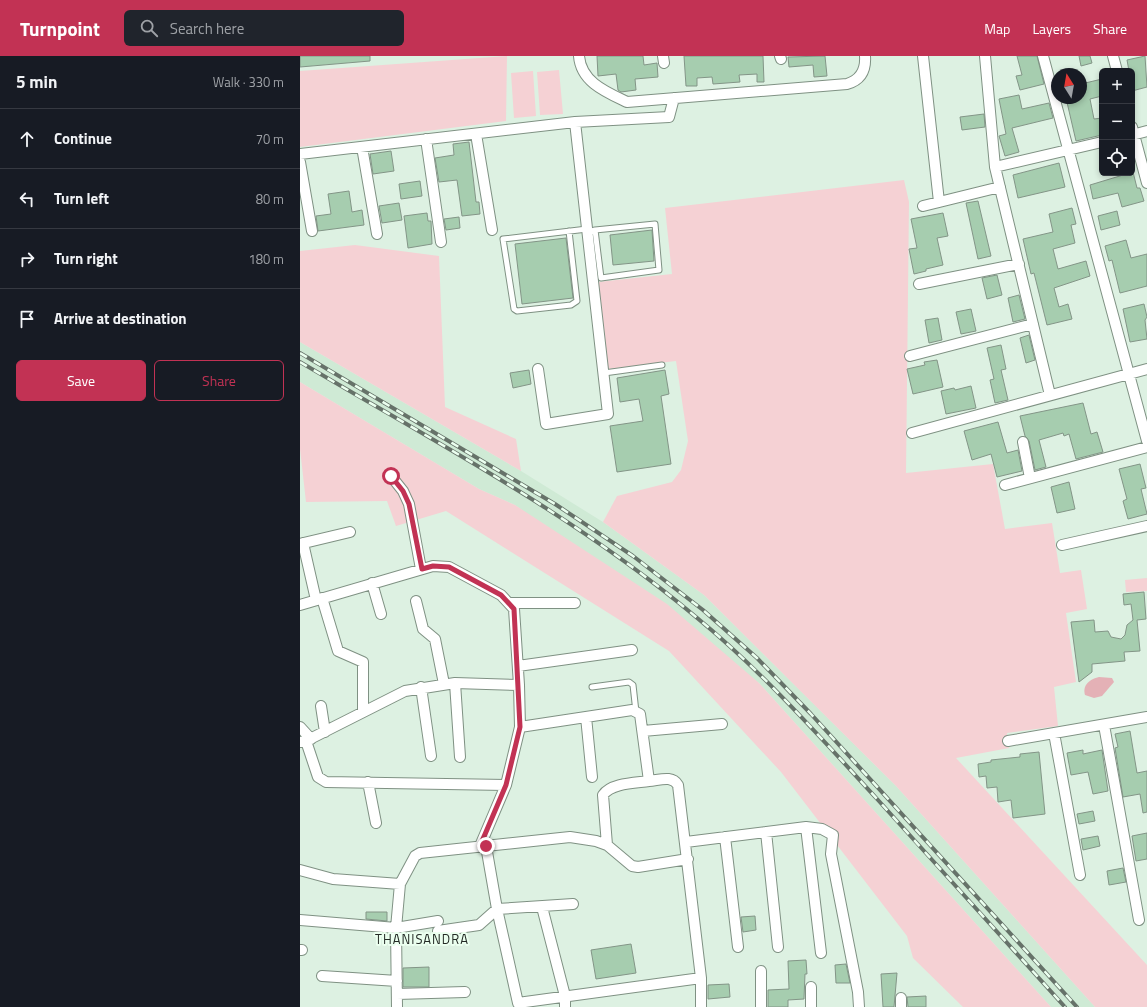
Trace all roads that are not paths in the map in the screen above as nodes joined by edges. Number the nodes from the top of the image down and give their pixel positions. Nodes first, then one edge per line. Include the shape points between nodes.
1 (579, 56) edge
2 (865, 56) edge
3 (922, 56) edge
4 (985, 56) edge
5 (1043, 56) edge
6 (1113, 56) edge
7 (1116, 68) edge
8 (674, 98) junction
9 (575, 122) junction
10 (1147, 131) edge
11 (1135, 132) edge
12 (476, 134) junction
13 (426, 139) junction
14 (1135, 139) edge
15 (1099, 143) edge
16 (362, 146) junction
17 (1068, 150) junction
18 (300, 154) edge
19 (300, 162) edge
20 (995, 167) junction
21 (1147, 183) edge
22 (1000, 188) junction
23 (939, 202) junction
24 (923, 206) dead end
25 (492, 230) dead end
26 (590, 230) junction
27 (312, 231) dead end
28 (568, 231) junction
29 (377, 234) dead end
30 (441, 242) dead end
31 (1019, 264) junction
32 (919, 284) dead end
33 (1033, 324) junction
34 (910, 356) dead end
35 (662, 365) dead end
36 (538, 369) dead end
37 (1147, 369) edge
38 (604, 373) junction
39 (1128, 374) junction
40 (1050, 395) junction
41 (912, 433) dead end
42 (1147, 441) edge
43 (1023, 442) dead end
44 (1147, 447) edge
45 (391, 476) dead end
46 (1030, 478) junction
47 (1005, 485) dead end
48 (1147, 526) edge
49 (350, 532) dead end
50 (302, 543) edge
51 (1062, 545) dead end
52 (422, 569) junction
53 (372, 584) junction
54 (319, 599) junction
55 (416, 601) dead end
56 (510, 603) junction
57 (575, 603) dead end
58 (300, 605) edge
59 (381, 614) dead end
60 (632, 650) dead end
61 (518, 666) junction
62 (449, 684) junction
63 (519, 685) junction
64 (421, 687) junction
65 (592, 687) dead end
66 (321, 706) dead end
67 (363, 712) junction
68 (636, 712) junction
69 (586, 717) junction
70 (1147, 717) edge
71 (722, 724) dead end
72 (1104, 724) junction
73 (300, 727) edge
74 (520, 727) junction
75 (325, 732) junction
76 (643, 732) junction
77 (1054, 733) junction
78 (305, 741) edge
79 (1008, 741) dead end
80 (431, 756) dead end
81 (460, 757) dead end
82 (592, 777) dead end
83 (649, 781) junction
84 (368, 782) junction
85 (506, 785) junction
86 (376, 823) dead end
87 (806, 827) junction
88 (766, 832) junction
89 (725, 837) junction
90 (686, 842) junction
91 (483, 846) junction
92 (607, 846) junction
93 (688, 859) junction
94 (300, 870) edge
95 (1080, 875) dead end
96 (400, 884) junction
97 (573, 904) dead end
98 (542, 907) junction
99 (497, 909) junction
100 (300, 920) edge
101 (1139, 920) dead end
102 (396, 928) junction
103 (738, 947) dead end
104 (778, 947) dead end
105 (821, 953) dead end
106 (761, 971) dead end
107 (322, 976) dead end
108 (701, 978) junction
109 (397, 981) junction
110 (811, 987) dead end
111 (464, 992) dead end
112 (397, 994) junction
113 (565, 996) junction
114 (518, 1005) edge
115 (397, 1007) edge
116 (565, 1007) edge
117 (701, 1007) edge
118 (761, 1007) edge
119 (811, 1007) edge
120 (859, 1007) edge

1 - 8 street via 582,69 596,87 627,102
2 - 8 street via 866,65 863,73 847,84
3 - 23 street
4 - 20 street
5 - 17 street
6 - 7 street
8 - 9 street via 669,117
9 - 12 street
9 - 26 street
10 - 11 street
12 - 13 street
12 - 25 street
13 - 16 street
13 - 30 street
14 - 21 street
15 - 17 street
16 - 18 street
16 - 29 street
17 - 20 street
17 - 39 street
19 - 27 street
20 - 22 street
22 - 23 street
22 - 31 street
23 - 24 street
26 - 26 lane via 655,224 659,270 601,278
26 - 28 lane
26 - 38 street
28 - 28 lane via 503,240 514,309 517,311 571,305 577,300
31 - 32 street
31 - 33 street
33 - 34 street
33 - 40 street
35 - 38 lane
36 - 38 street via 547,425 608,414
37 - 39 street
39 - 40 street
39 - 42 street
40 - 41 street
43 - 46 street
44 - 46 street
45 - 52 street via 409,504
46 - 47 street
48 - 51 street
49 - 50 street
50 - 54 street
52 - 53 street
52 - 56 street via 433,566 449,567 501,595
53 - 54 street
53 - 59 street
54 - 58 street
54 - 67 street via 338,651 363,662
55 - 62 street via 423,629 436,638
56 - 57 street
56 - 61 street via 514,609
60 - 61 street
61 - 63 street
62 - 63 street
62 - 64 street
62 - 81 street
63 - 74 street
64 - 67 street via 405,691
64 - 80 street
65 - 68 lane via 629,682 633,685
66 - 75 street
67 - 75 street
68 - 69 street via 632,710
68 - 76 street via 640,714
69 - 74 street
69 - 82 street
70 - 72 street
71 - 76 street
72 - 77 street
72 - 101 street
73 - 78 street
74 - 85 street
75 - 78 street
76 - 83 street
77 - 79 street
77 - 95 street
78 - 84 street via 321,780
83 - 90 street via 675,780 678,785
83 - 92 street via 606,790 603,795
84 - 85 street
84 - 86 street
85 - 91 street
87 - 88 street
87 - 105 street
87 - 120 street via 822,829 833,836 831,854
88 - 89 street
88 - 104 street
89 - 90 street
89 - 103 street
90 - 93 street
91 - 92 street via 570,837
91 - 96 street via 420,853 415,856
91 - 99 street
92 - 93 street via 632,866 638,867
93 - 108 street
94 - 96 street via 333,878
96 - 102 street
97 - 98 street
98 - 99 street
98 - 113 street
99 - 102 street via 479,925
99 - 114 street
100 - 102 street
102 - 109 street
106 - 118 street
107 - 109 street
108 - 113 street
108 - 117 street
109 - 112 street
110 - 119 street
111 - 112 street
112 - 115 street
113 - 114 street
113 - 116 street

